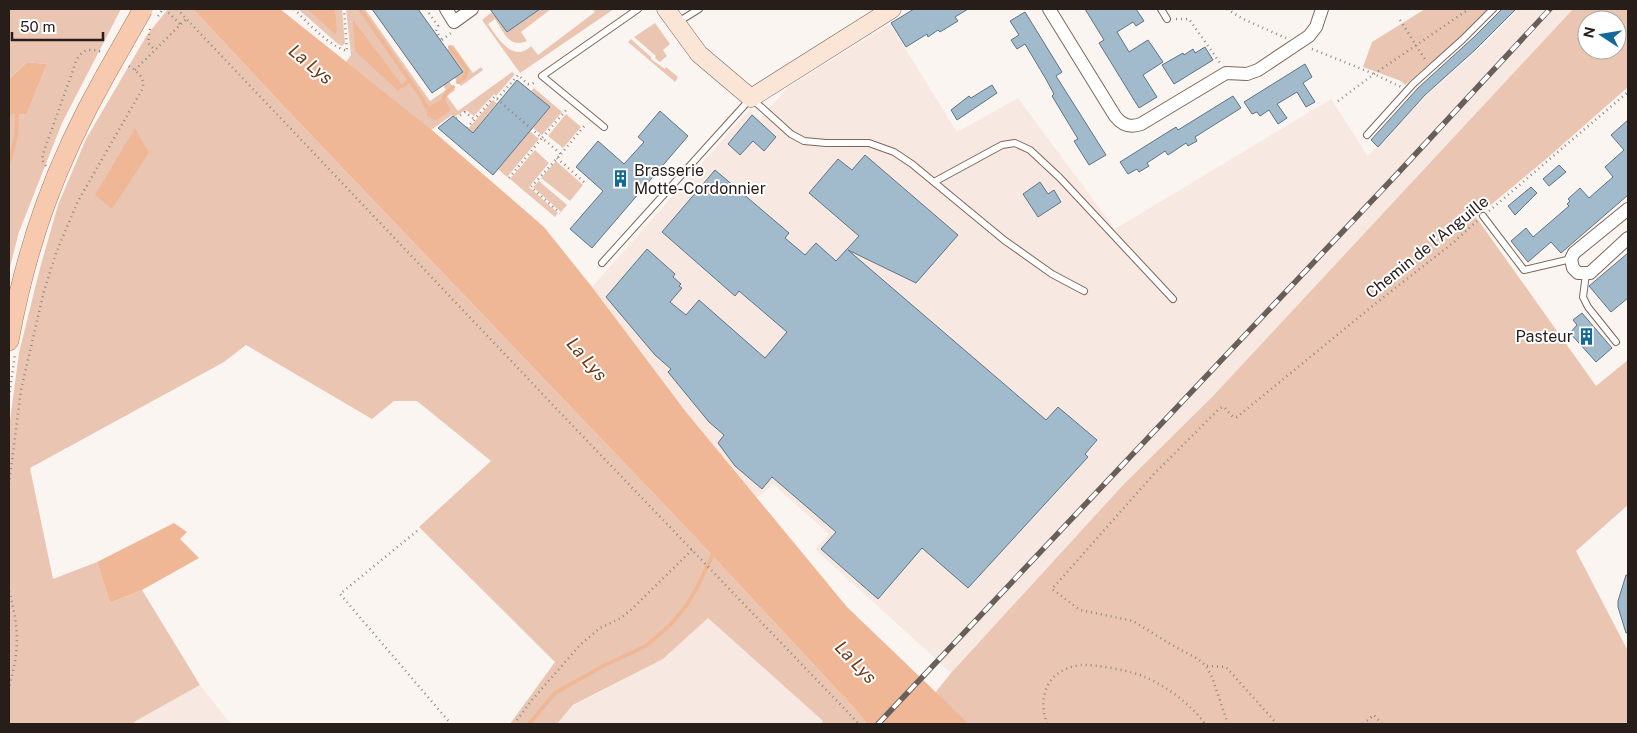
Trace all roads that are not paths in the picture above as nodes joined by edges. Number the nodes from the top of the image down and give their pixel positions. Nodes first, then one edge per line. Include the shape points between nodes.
1 (446, 9) edge
2 (472, 9) edge
3 (638, 9) edge
4 (699, 9) edge
5 (892, 9) edge
6 (1049, 9) edge
7 (1161, 9) edge
8 (1322, 9) edge
9 (1493, 9) edge
10 (671, 16) edge
11 (150, 18) edge
12 (1167, 19) road end
13 (750, 98) junction
14 (604, 127) dead end
15 (1367, 135) dead end
16 (934, 182) junction
17 (1628, 209) edge
18 (1483, 216) road end
19 (1628, 238) edge
20 (1571, 259) junction
21 (602, 263) dead end
22 (1586, 274) junction
23 (1084, 291) dead end
24 (1173, 299) dead end
25 (9, 341) edge
26 (1616, 342) dead end

1 - 2 street via 454,22
3 - 14 lane via 542,76
4 - 10 lane
5 - 13 street
6 - 8 street via 1118,120 1136,126 1223,74 1253,73 1313,32
7 - 12 lane
9 - 15 lane via 1407,90
10 - 13 street via 704,59
11 - 25 main road, bridge via 105,76 70,142 41,214 22,278
13 - 16 lane via 791,134 804,141 869,143 894,152
13 - 21 lane
16 - 23 lane via 1004,240 1052,274
16 - 24 lane via 1002,146 1015,144 1030,150
17 - 20 street
18 - 20 lane via 1524,270
19 - 22 street
20 - 22 street via 1574,270
22 - 26 lane via 1583,297

